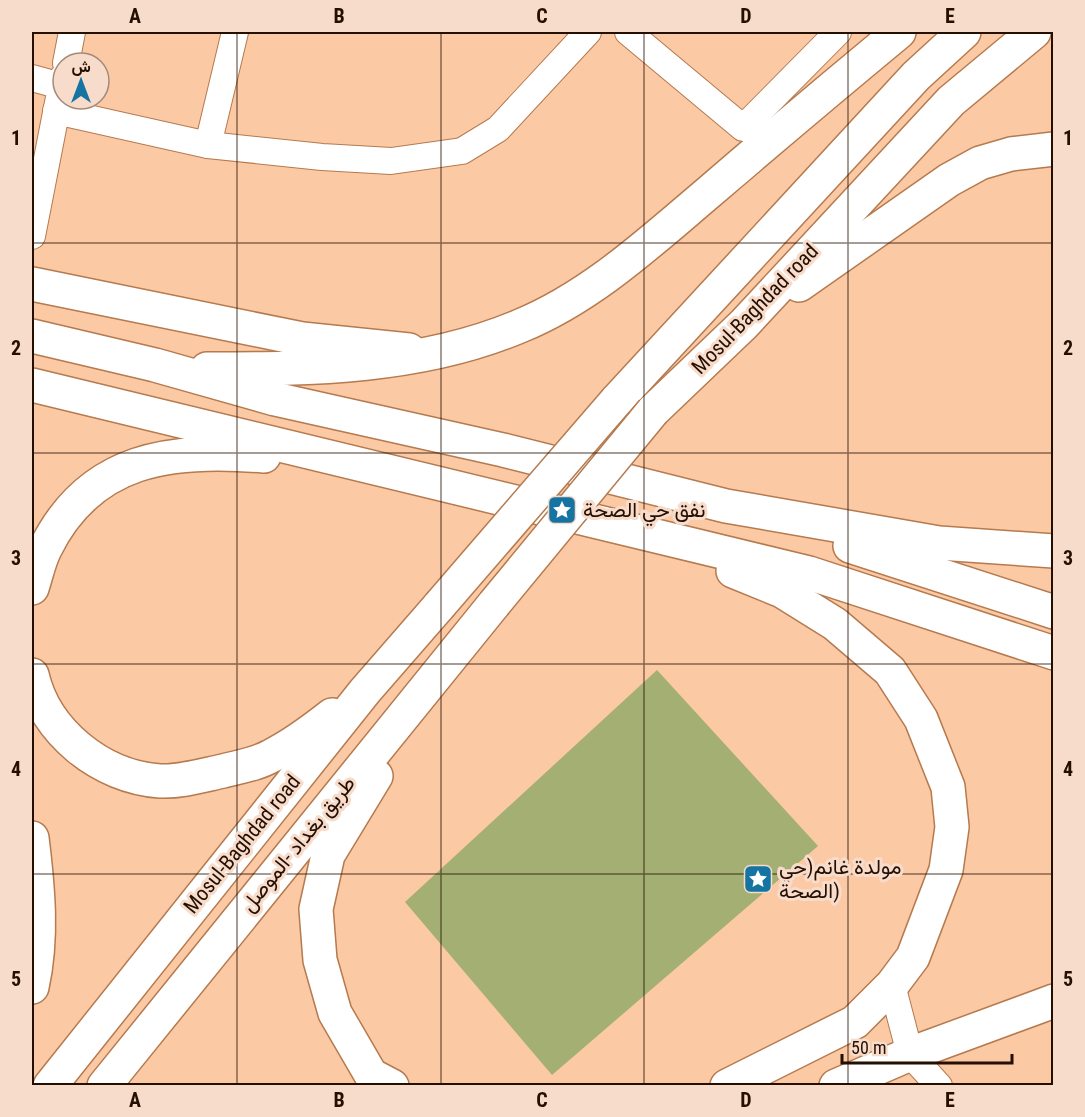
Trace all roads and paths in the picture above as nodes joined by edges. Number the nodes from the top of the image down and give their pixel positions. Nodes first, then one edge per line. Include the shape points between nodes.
1 (72, 32) edge
2 (235, 32) edge
3 (588, 32) edge
4 (628, 32) edge
5 (838, 32) edge
6 (899, 32) edge
7 (964, 32) edge
8 (1034, 32) edge
9 (68, 51) edge
10 (51, 76) edge
11 (32, 78) edge
12 (56, 111) joint
13 (208, 145) junction
14 (1053, 149) edge
15 (32, 236) edge
16 (32, 284) edge
17 (744, 324) junction
18 (32, 336) edge
19 (437, 352) junction
20 (155, 365) junction
21 (32, 385) edge
22 (379, 469) junction
23 (726, 506) junction
24 (626, 528) junction
25 (1053, 551) edge
26 (32, 588) edge
27 (494, 604) joint
28 (1053, 612) edge
29 (1053, 653) edge
30 (32, 675) edge
31 (435, 677) junction
32 (365, 691) junction
33 (32, 838) edge
34 (33, 936) edge
35 (892, 985) junction
36 (32, 987) edge
37 (1053, 1001) edge
38 (910, 1054) junction
39 (50, 1086) edge
40 (104, 1086) edge
41 (392, 1086) edge
42 (726, 1086) edge
43 (836, 1086) edge
44 (939, 1086) edge

1 - 9 street
2 - 13 street
3 - 13 street via 498,129 462,151 391,161
4 - 5 street via 743,128
6 - 19 main road via 607,275 521,326
7 - 32 main road, Mosul-Baghdad road, bridge via 916,76 616,401
8 - 17 main road, Mosul-Baghdad road via 951,101
10 - 11 street
12 - 13 street
12 - 15 street
14 - 17 main road via 1011,154 980,163 949,180
16 - 19 main road via 302,339
17 - 27 main road, Mosul-Baghdad road, bridge via 653,411
18 - 20 main road
19 - 20 main road via 329,368 206,369
20 - 23 main road via 275,399 503,450
21 - 22 main road
22 - 24 main road
22 - 26 main road via 209,454 159,458 118,471 88,491 65,518 45,549
23 - 25 main road via 939,543
23 - 28 main road
24 - 29 main road via 810,573
24 - 35 main road via 782,591 835,624 890,671 921,719 948,787 952,827 946,870 913,957
27 - 31 main road, طريق بغداد -الموصل
30 - 32 main road via 36,694 55,724 76,746 99,762 131,776 161,781 208,774 270,757
31 - 40 main road, طريق بغداد -الموصل
31 - 41 main road via 328,855 316,909 320,960 335,1012 371,1075
32 - 39 main road, Mosul-Baghdad road
33 - 34 main road via 38,903
34 - 36 main road
35 - 38 street
35 - 42 main road via 855,1022
37 - 38 main road
38 - 43 main road
38 - 44 street

